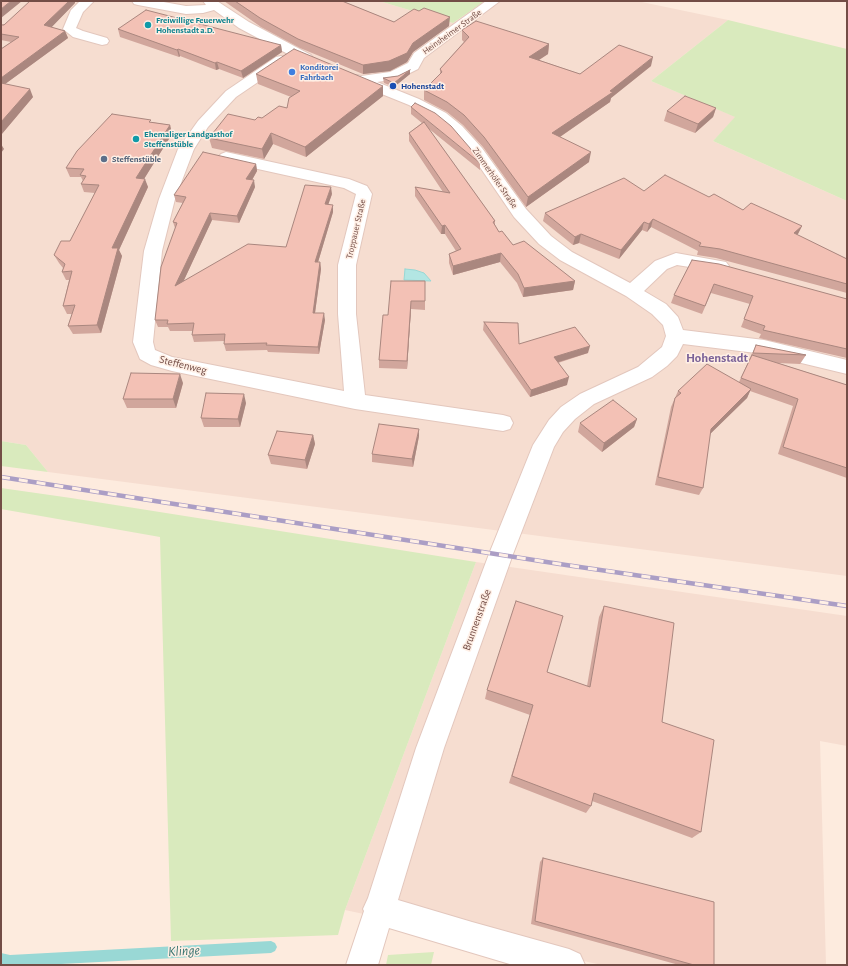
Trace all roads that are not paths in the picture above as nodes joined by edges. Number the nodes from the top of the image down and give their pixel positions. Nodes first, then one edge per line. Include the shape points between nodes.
1 (88, 1) edge
2 (138, 1) edge
3 (494, 1) edge
4 (212, 4) edge
5 (102, 41) dead end
6 (294, 52) junction
7 (317, 62) edge
8 (413, 66) junction
9 (346, 74) edge
10 (361, 80) junction
11 (414, 90) junction
12 (199, 152) junction
13 (739, 271) edge
14 (632, 292) junction
15 (676, 336) junction
16 (847, 367) edge
17 (355, 401) junction
18 (503, 423) dead end
19 (378, 909) junction
20 (362, 965) edge
21 (569, 965) edge

1 - 5 street via 76,10 69,29
2 - 4 street via 186,10 203,9
3 - 8 street, Heinsheimer Straße via 419,56
4 - 6 street
6 - 7 street
6 - 12 street, Steffenweg via 232,94 203,124
8 - 10 street, Heinsheimer Straße via 393,76
8 - 11 street
9 - 10 street, Zimmerhöfer Straße
10 - 11 street, Zimmerhöfer Straße
11 - 14 street, Zimmerhöfer Straße via 477,151 520,213 545,240 566,256
12 - 17 street, Troppauer Straße via 349,184 361,189 364,194 347,265 347,314
12 - 17 street, Steffenweg via 167,199 153,252 143,342 147,354 172,364
13 - 14 street via 676,259 661,265
14 - 15 street, Zimmerhöfer Straße via 659,309 671,322
15 - 16 street via 764,347
15 - 19 street, Brunnenstraße via 670,351 660,361 645,372 587,399 568,413 544,444 430,748
17 - 18 street, Steffenweg
19 - 20 street, Brunnenstraße
19 - 21 street

